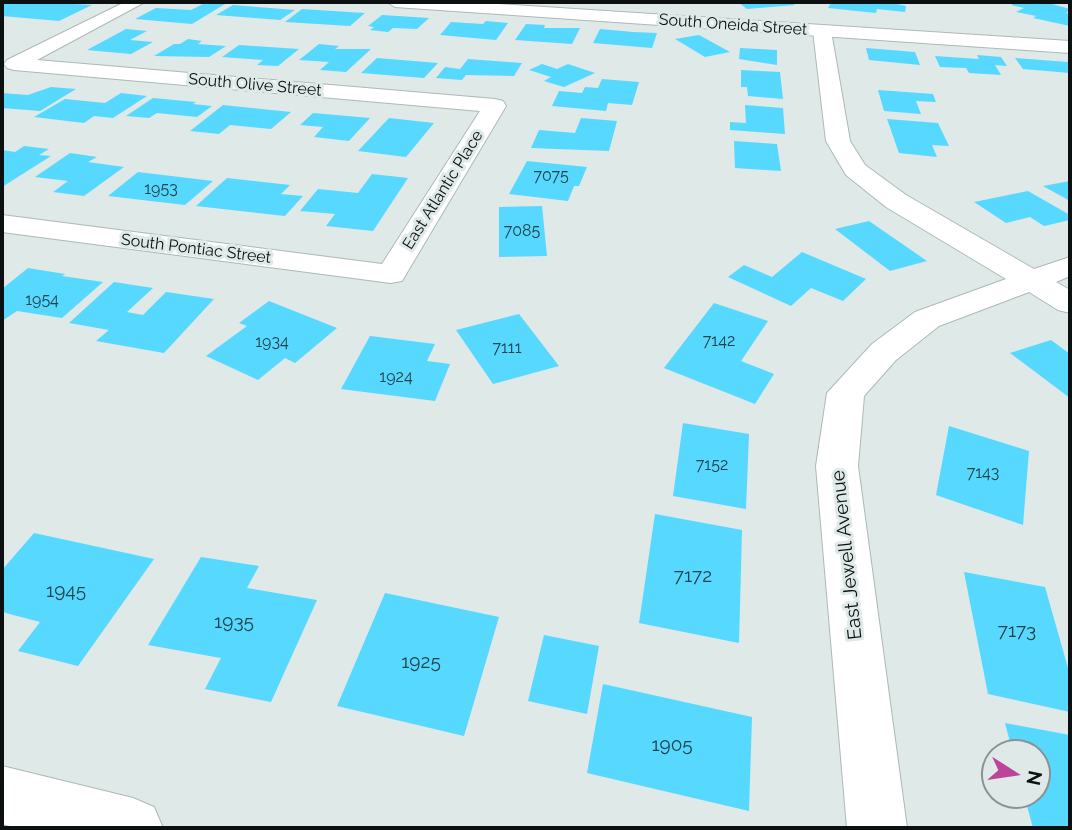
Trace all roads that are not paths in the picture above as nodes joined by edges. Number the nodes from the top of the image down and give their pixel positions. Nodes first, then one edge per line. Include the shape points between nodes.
1 (137, 2) edge
2 (395, 2) edge
3 (678, 2) edge
4 (673, 20) junction
5 (822, 31) junction
6 (1070, 47) edge
7 (9, 67) edge
8 (495, 106) joint
9 (2, 224) edge
10 (1050, 273) edge
11 (391, 274) joint
12 (1070, 303) edge
13 (2, 795) edge
14 (133, 828) edge
15 (877, 828) edge

1 - 7 street
2 - 4 street, South Oneida Street
3 - 4 street
4 - 5 street, South Oneida Street
5 - 6 street, South Oneida Street
5 - 10 street via 838,141 855,170 896,201
7 - 8 street, South Olive Street
8 - 11 street, East Atlantic Place
9 - 11 street, South Pontiac Street
10 - 12 street
10 - 15 street, East Jewell Avenue via 927,319 884,352 846,393 837,466
13 - 14 street

